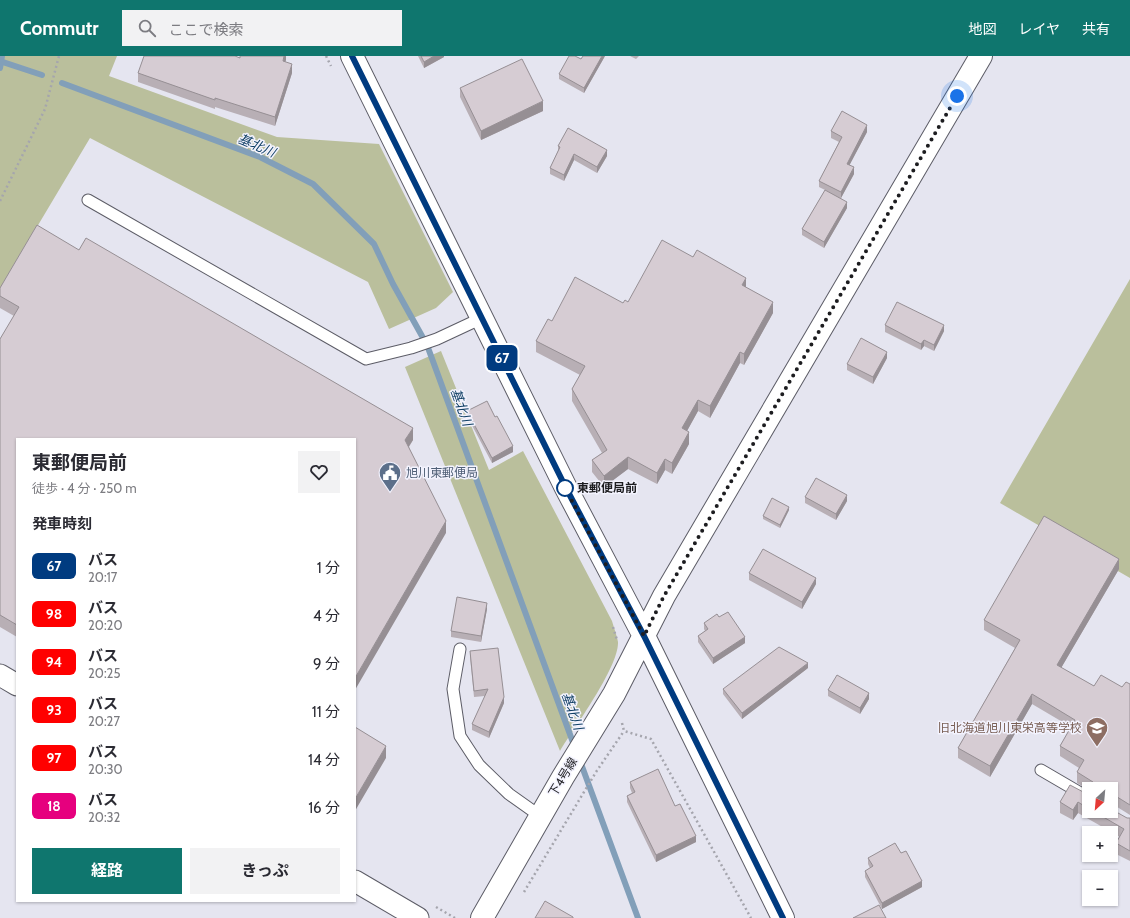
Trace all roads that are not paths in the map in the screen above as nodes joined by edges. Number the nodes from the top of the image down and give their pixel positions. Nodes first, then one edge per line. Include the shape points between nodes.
1 (352, 56) edge
2 (981, 56) edge
3 (88, 200) dead end
4 (482, 318) junction
5 (644, 636) junction
6 (460, 649) dead end
7 (0, 675) edge
8 (16, 684) edge
9 (1040, 770) dead end
10 (1082, 794) edge
11 (540, 816) junction
12 (356, 882) edge
13 (418, 918) edge
14 (482, 918) edge
15 (783, 918) edge

1 - 4 street
2 - 5 street, 下4号線 via 664,596
3 - 4 lane via 366,360 437,339
4 - 5 street via 566,488
5 - 11 street, 下4号線 via 614,694
5 - 15 street
6 - 11 lane via 453,689 460,736 479,765 509,794
7 - 8 street
9 - 10 lane
11 - 14 street, 下4号線
12 - 13 street

